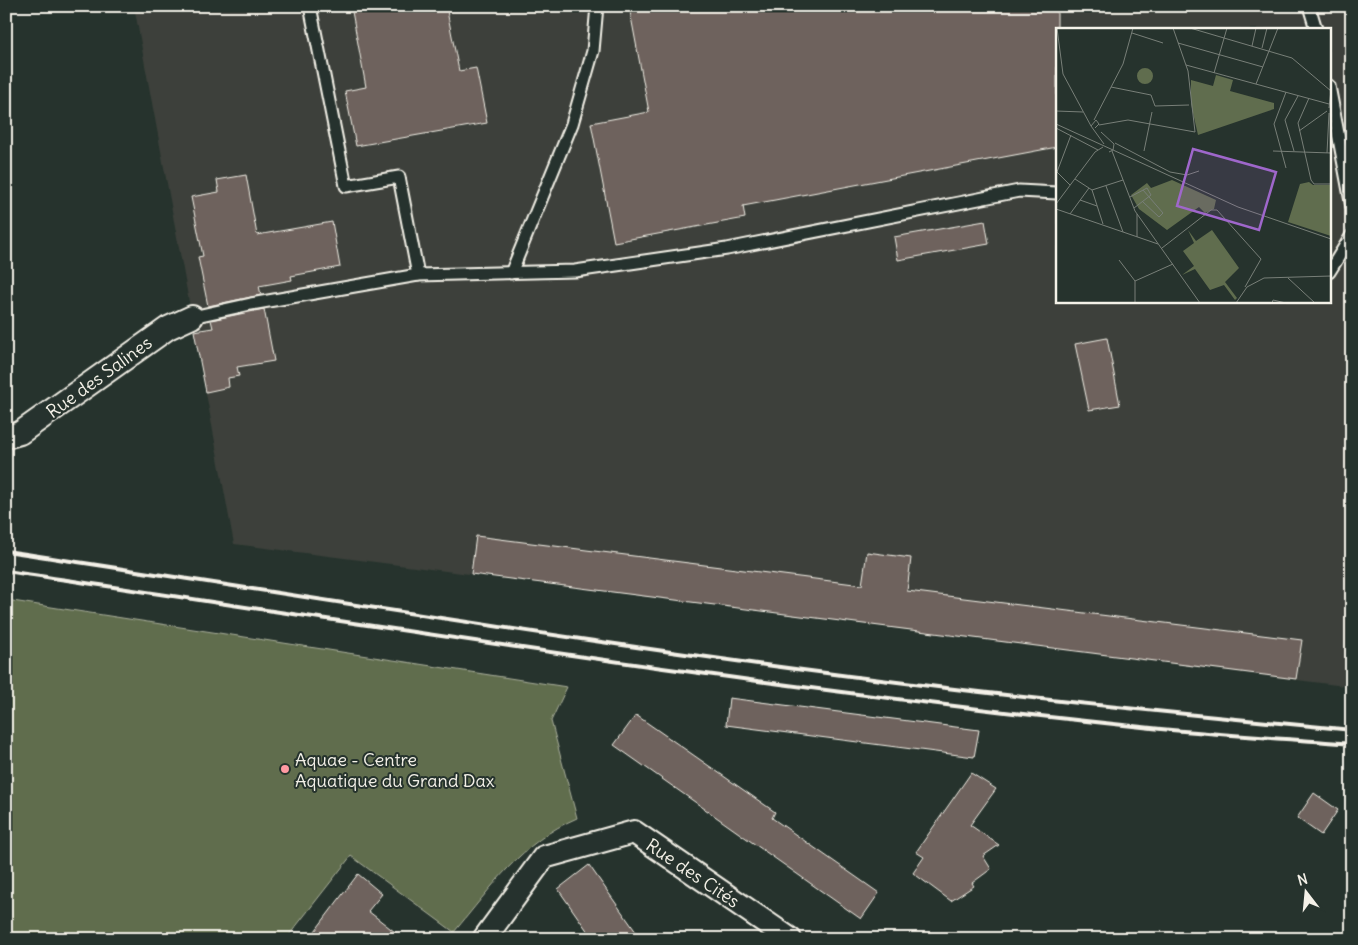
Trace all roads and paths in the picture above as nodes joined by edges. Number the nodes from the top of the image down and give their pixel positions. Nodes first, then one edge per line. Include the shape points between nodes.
1 (310, 6) edge
2 (597, 6) edge
3 (1309, 6) edge
4 (1316, 28) edge
5 (1330, 91) edge
6 (1056, 193) edge
7 (1352, 207) edge
8 (1352, 235) edge
9 (1330, 270) edge
10 (511, 273) junction
11 (418, 275) junction
12 (192, 317) joint
13 (6, 437) edge
14 (484, 939) edge
15 (790, 939) edge

1 - 11 lane via 346,186 399,177
2 - 10 lane via 593,51 572,124
3 - 4 lane
5 - 7 lane
6 - 10 lane via 1019,191 708,252 575,271
8 - 9 lane
10 - 11 lane
11 - 12 lane
12 - 13 street, Rue des Salines via 168,328 20,433
14 - 15 street, Rue des Cités via 544,856 634,832

